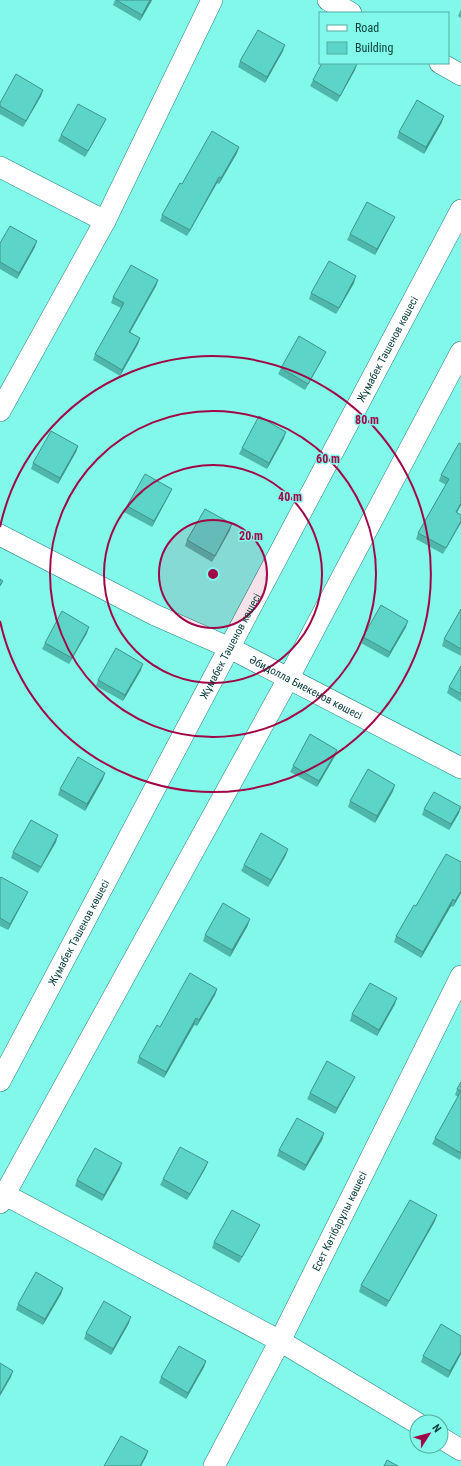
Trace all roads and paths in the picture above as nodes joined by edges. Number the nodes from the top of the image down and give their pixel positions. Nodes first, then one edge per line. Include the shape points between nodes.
1 (212, 0) edge
2 (328, 0) edge
3 (349, 12) edge
4 (442, 64) edge
5 (461, 75) edge
6 (0, 167) edge
7 (461, 210) edge
8 (104, 222) junction
9 (461, 352) edge
10 (0, 411) edge
11 (0, 534) edge
12 (230, 648) junction
13 (288, 679) junction
14 (461, 768) edge
15 (461, 976) edge
16 (0, 1081) edge
17 (2, 1197) edge
18 (280, 1341) junction
19 (409, 1418) edge
20 (449, 1443) edge
21 (461, 1450) edge
22 (214, 1466) edge

1 - 8 street
2 - 3 street
4 - 5 street
6 - 8 street
7 - 12 street, Жұмабек Тәшенов көшесі
8 - 10 street
9 - 13 street
11 - 12 street, Әбидолла Биекенов көшесі via 155,615
12 - 13 street, Әбидолла Биекенов көшесі
12 - 16 street, Жұмабек Тәшенов көшесі
13 - 14 street, Әбидолла Биекенов көшесі
13 - 17 street
15 - 18 street, Есет Көтібарұлы көшесі
17 - 18 street
18 - 19 street
18 - 22 street, Есет Көтібарұлы көшесі
20 - 21 street

